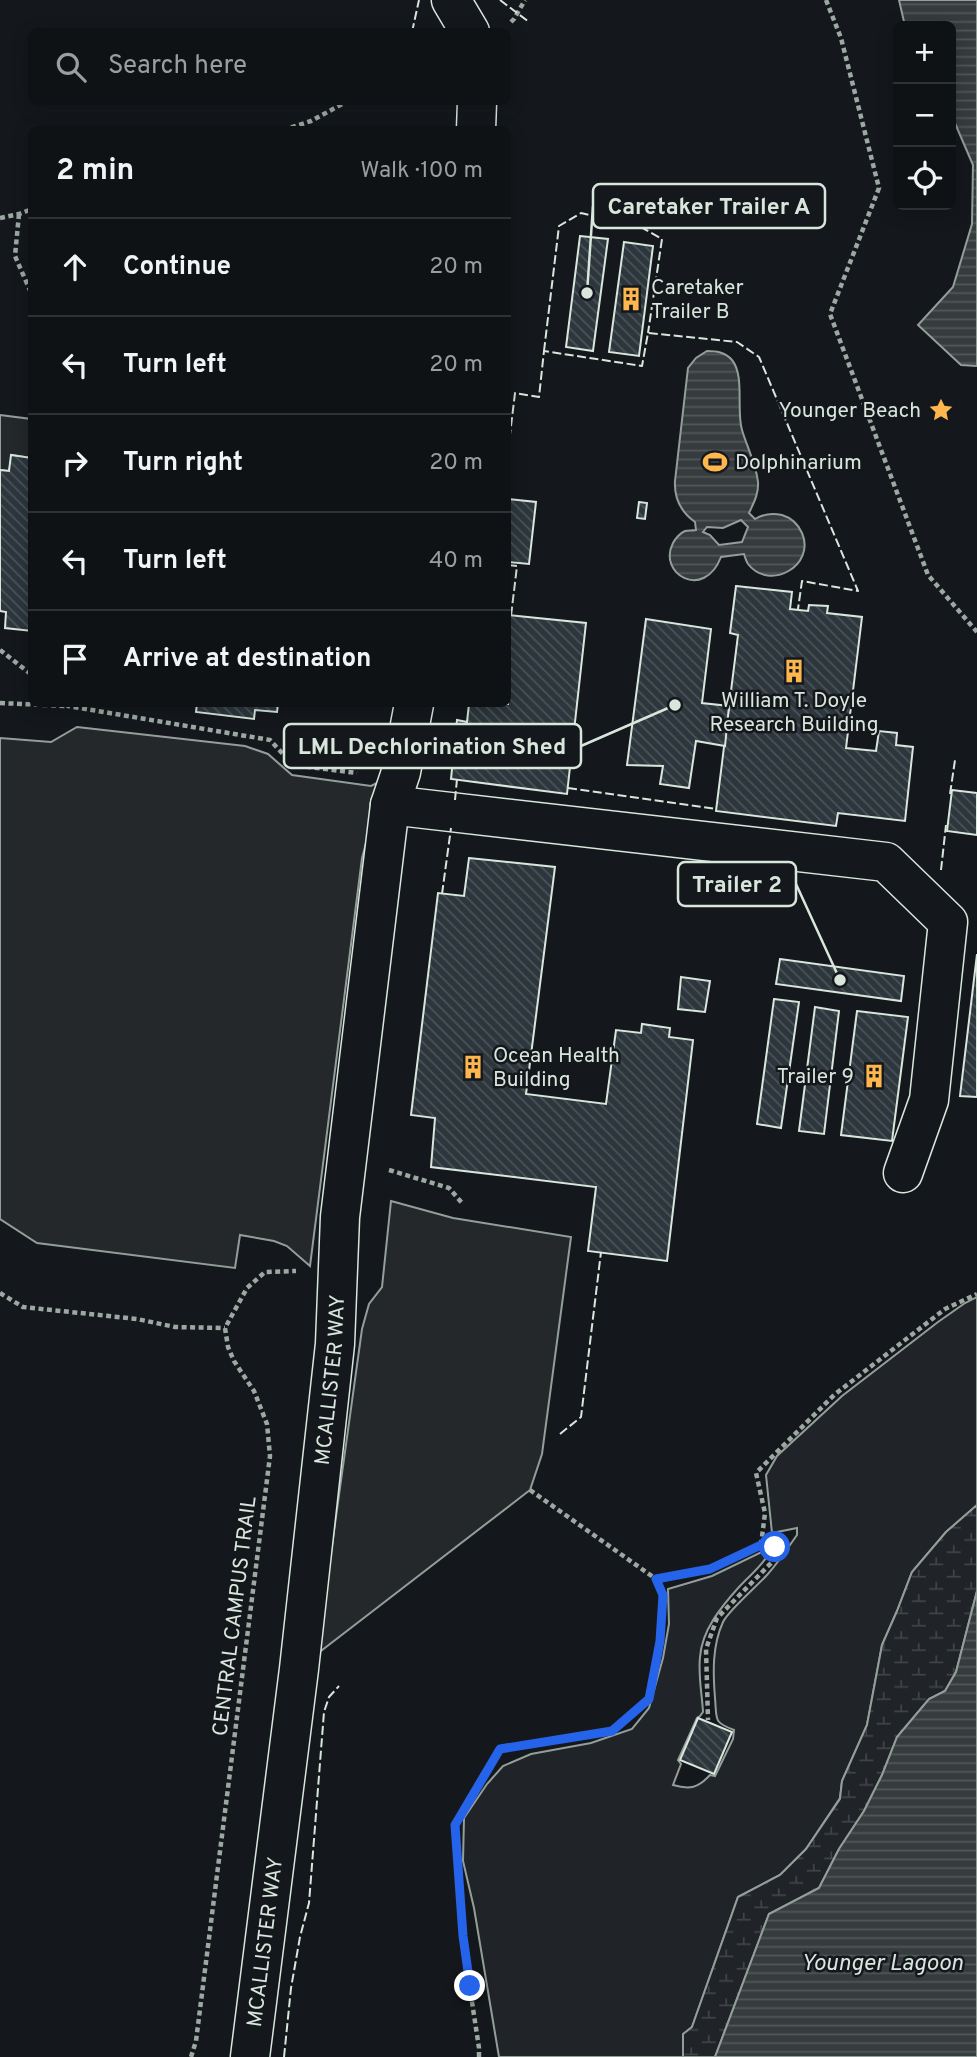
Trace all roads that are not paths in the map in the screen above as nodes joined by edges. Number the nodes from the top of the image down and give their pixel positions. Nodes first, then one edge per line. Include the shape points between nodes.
1 (451, 0) edge
2 (468, 28) edge
3 (477, 105) edge
4 (476, 126) edge
5 (413, 707) edge
6 (395, 789) junction
7 (903, 1173) dead end
8 (250, 2057) edge

1 - 2 street
3 - 4 street
5 - 6 street, MCALLISTER WAY
6 - 7 street via 886,862 948,922 929,1100
6 - 8 street, MCALLISTER WAY via 340,1217 335,1344

